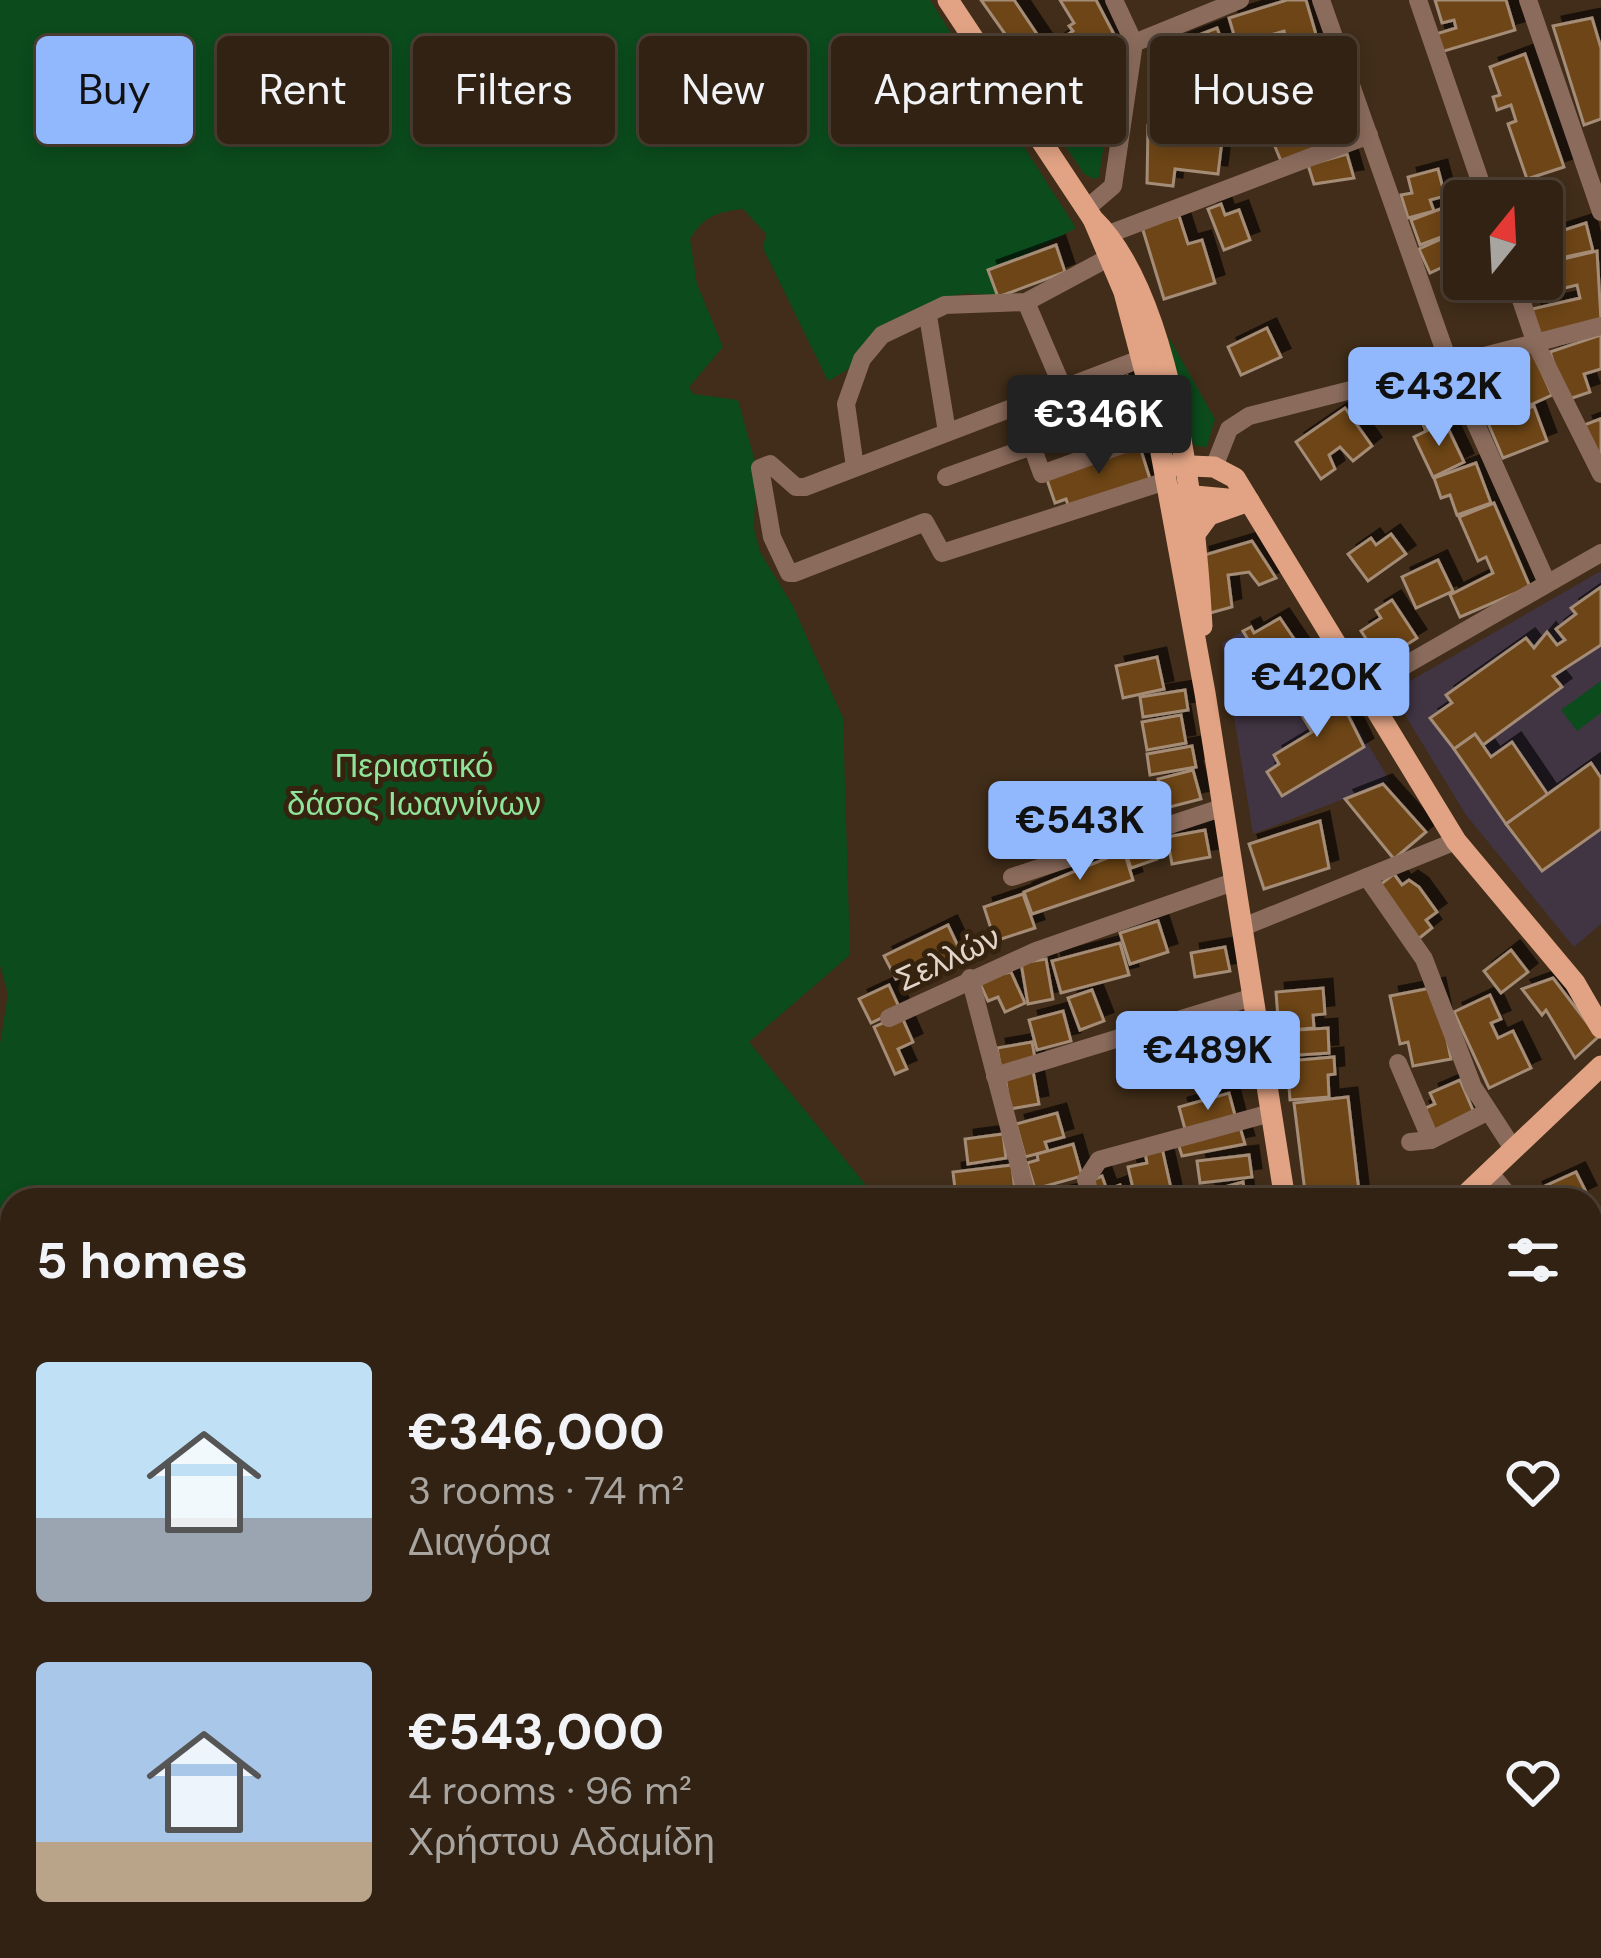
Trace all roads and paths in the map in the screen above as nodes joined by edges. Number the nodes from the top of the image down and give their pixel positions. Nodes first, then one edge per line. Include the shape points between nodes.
1 (948, 0) edge
2 (1114, 0) edge
3 (1321, 0) edge
4 (1418, 0) edge
5 (1528, 0) edge
6 (1227, 2) edge
7 (972, 36) edge
8 (1134, 44) junction
9 (1126, 50) edge
10 (1369, 135) junction
11 (1043, 144) edge
12 (1480, 180) edge
13 (1601, 212) edge
14 (1096, 221) junction
15 (1108, 258) junction
16 (1521, 300) edge
17 (1026, 302) junction
18 (928, 316) junction
19 (1601, 326) edge
20 (1536, 344) junction
21 (1143, 358) junction
22 (1450, 366) junction
23 (1062, 386) junction
24 (947, 432) junction
25 (1157, 432) junction
26 (1214, 466) junction
27 (855, 467) junction
28 (1601, 474) edge
29 (946, 477) dead end
30 (1173, 479) junction
31 (1250, 501) junction
32 (1192, 538) junction
33 (1601, 553) edge
34 (1547, 583) junction
35 (1362, 689) junction
36 (1205, 693) junction
37 (1224, 807) junction
38 (1456, 842) junction
39 (1367, 877) junction
40 (1012, 878) dead end
41 (1236, 881) junction
42 (1243, 927) junction
43 (970, 978) junction
44 (1575, 983) junction
45 (1253, 997) junction
46 (1601, 997) edge
47 (889, 1018) dead end
48 (1601, 1028) edge
49 (1398, 1063) dead end
50 (1601, 1066) edge
51 (995, 1076) junction
52 (1487, 1112) junction
53 (1271, 1113) junction
54 (1431, 1140) junction
55 (1410, 1142) dead end
56 (1514, 1150) junction
57 (1490, 1173) junction
58 (1025, 1188) edge
59 (1088, 1188) edge
60 (1283, 1188) edge
61 (1473, 1188) edge
62 (1502, 1188) edge

1 - 7 main road
2 - 8 street
3 - 10 street
4 - 12 street
5 - 13 street
6 - 8 street
8 - 9 street
8 - 14 street via 1113,186
10 - 14 street
10 - 22 street
11 - 14 main road
14 - 15 main road
14 - 30 main road via 1133,275 1156,338
15 - 17 street
15 - 21 main road
16 - 20 street
17 - 18 street via 956,302
17 - 23 street
18 - 24 street
18 - 27 street via 883,335 862,359 846,404
19 - 20 street
20 - 22 street
20 - 28 street
21 - 23 street
21 - 25 main road
22 - 26 street via 1249,416 1229,429
22 - 34 street
23 - 24 street
24 - 27 street
25 - 29 street via 1042,473 1032,446
25 - 30 main road
26 - 30 main road
26 - 31 main road via 1232,475
27 - 30 street via 805,487 770,464 760,468 772,537 788,573 925,522 942,553
30 - 31 main road
30 - 32 main road
30 - 36 main road
31 - 32 main road via 1209,515
31 - 35 main road
32 - 36 main road
33 - 34 street
34 - 35 street
35 - 38 main road
36 - 37 main road
37 - 40 street
37 - 41 main road
38 - 39 street
38 - 44 main road
39 - 42 street
39 - 52 street via 1434,979
41 - 42 main road
41 - 43 street, Σελλών
42 - 45 main road
43 - 47 street, Σελλών
43 - 51 street
44 - 46 main road
44 - 48 main road
45 - 51 street
45 - 53 main road
49 - 54 street
50 - 56 main road
51 - 58 street
52 - 54 street
52 - 56 street
53 - 59 street via 1099,1160
53 - 60 main road
54 - 55 street
56 - 57 main road
57 - 61 main road
57 - 62 street

